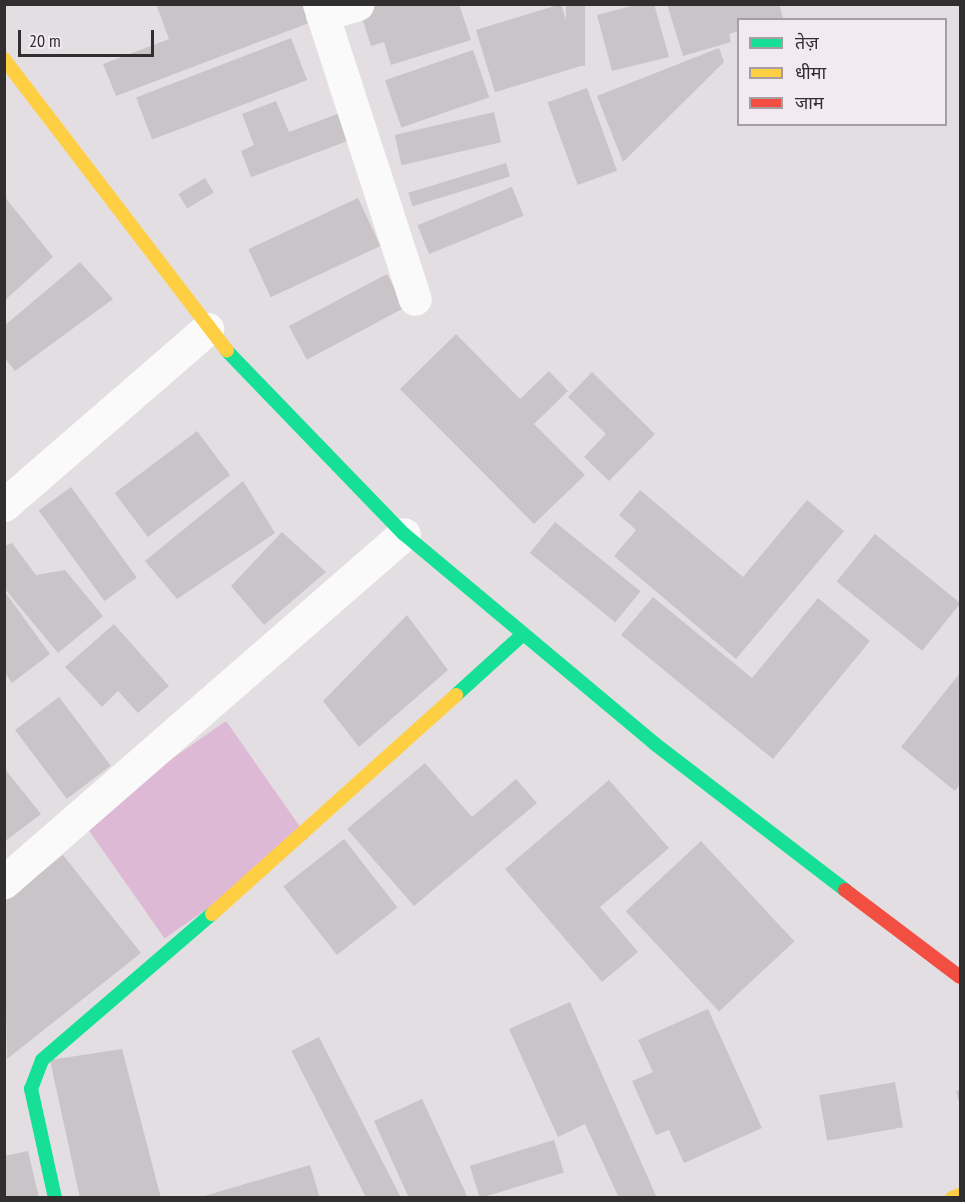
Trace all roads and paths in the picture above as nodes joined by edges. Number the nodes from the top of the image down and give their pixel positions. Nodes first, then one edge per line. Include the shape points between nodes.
1 (357, 4) edge
2 (320, 10) edge
3 (4, 59) edge
4 (415, 299) dead end
5 (207, 329) junction
6 (4, 505) edge
7 (404, 534) junction
8 (520, 636) junction
9 (4, 882) edge
10 (960, 977) edge
11 (960, 1195) edge
12 (55, 1197) edge
13 (952, 1197) edge

1 - 2 street
2 - 4 street
3 - 5 main road
5 - 6 street
5 - 7 main road via 303,435
7 - 8 main road
7 - 9 street
8 - 10 main road
8 - 12 main road via 293,845 42,1060 31,1089
11 - 13 main road

